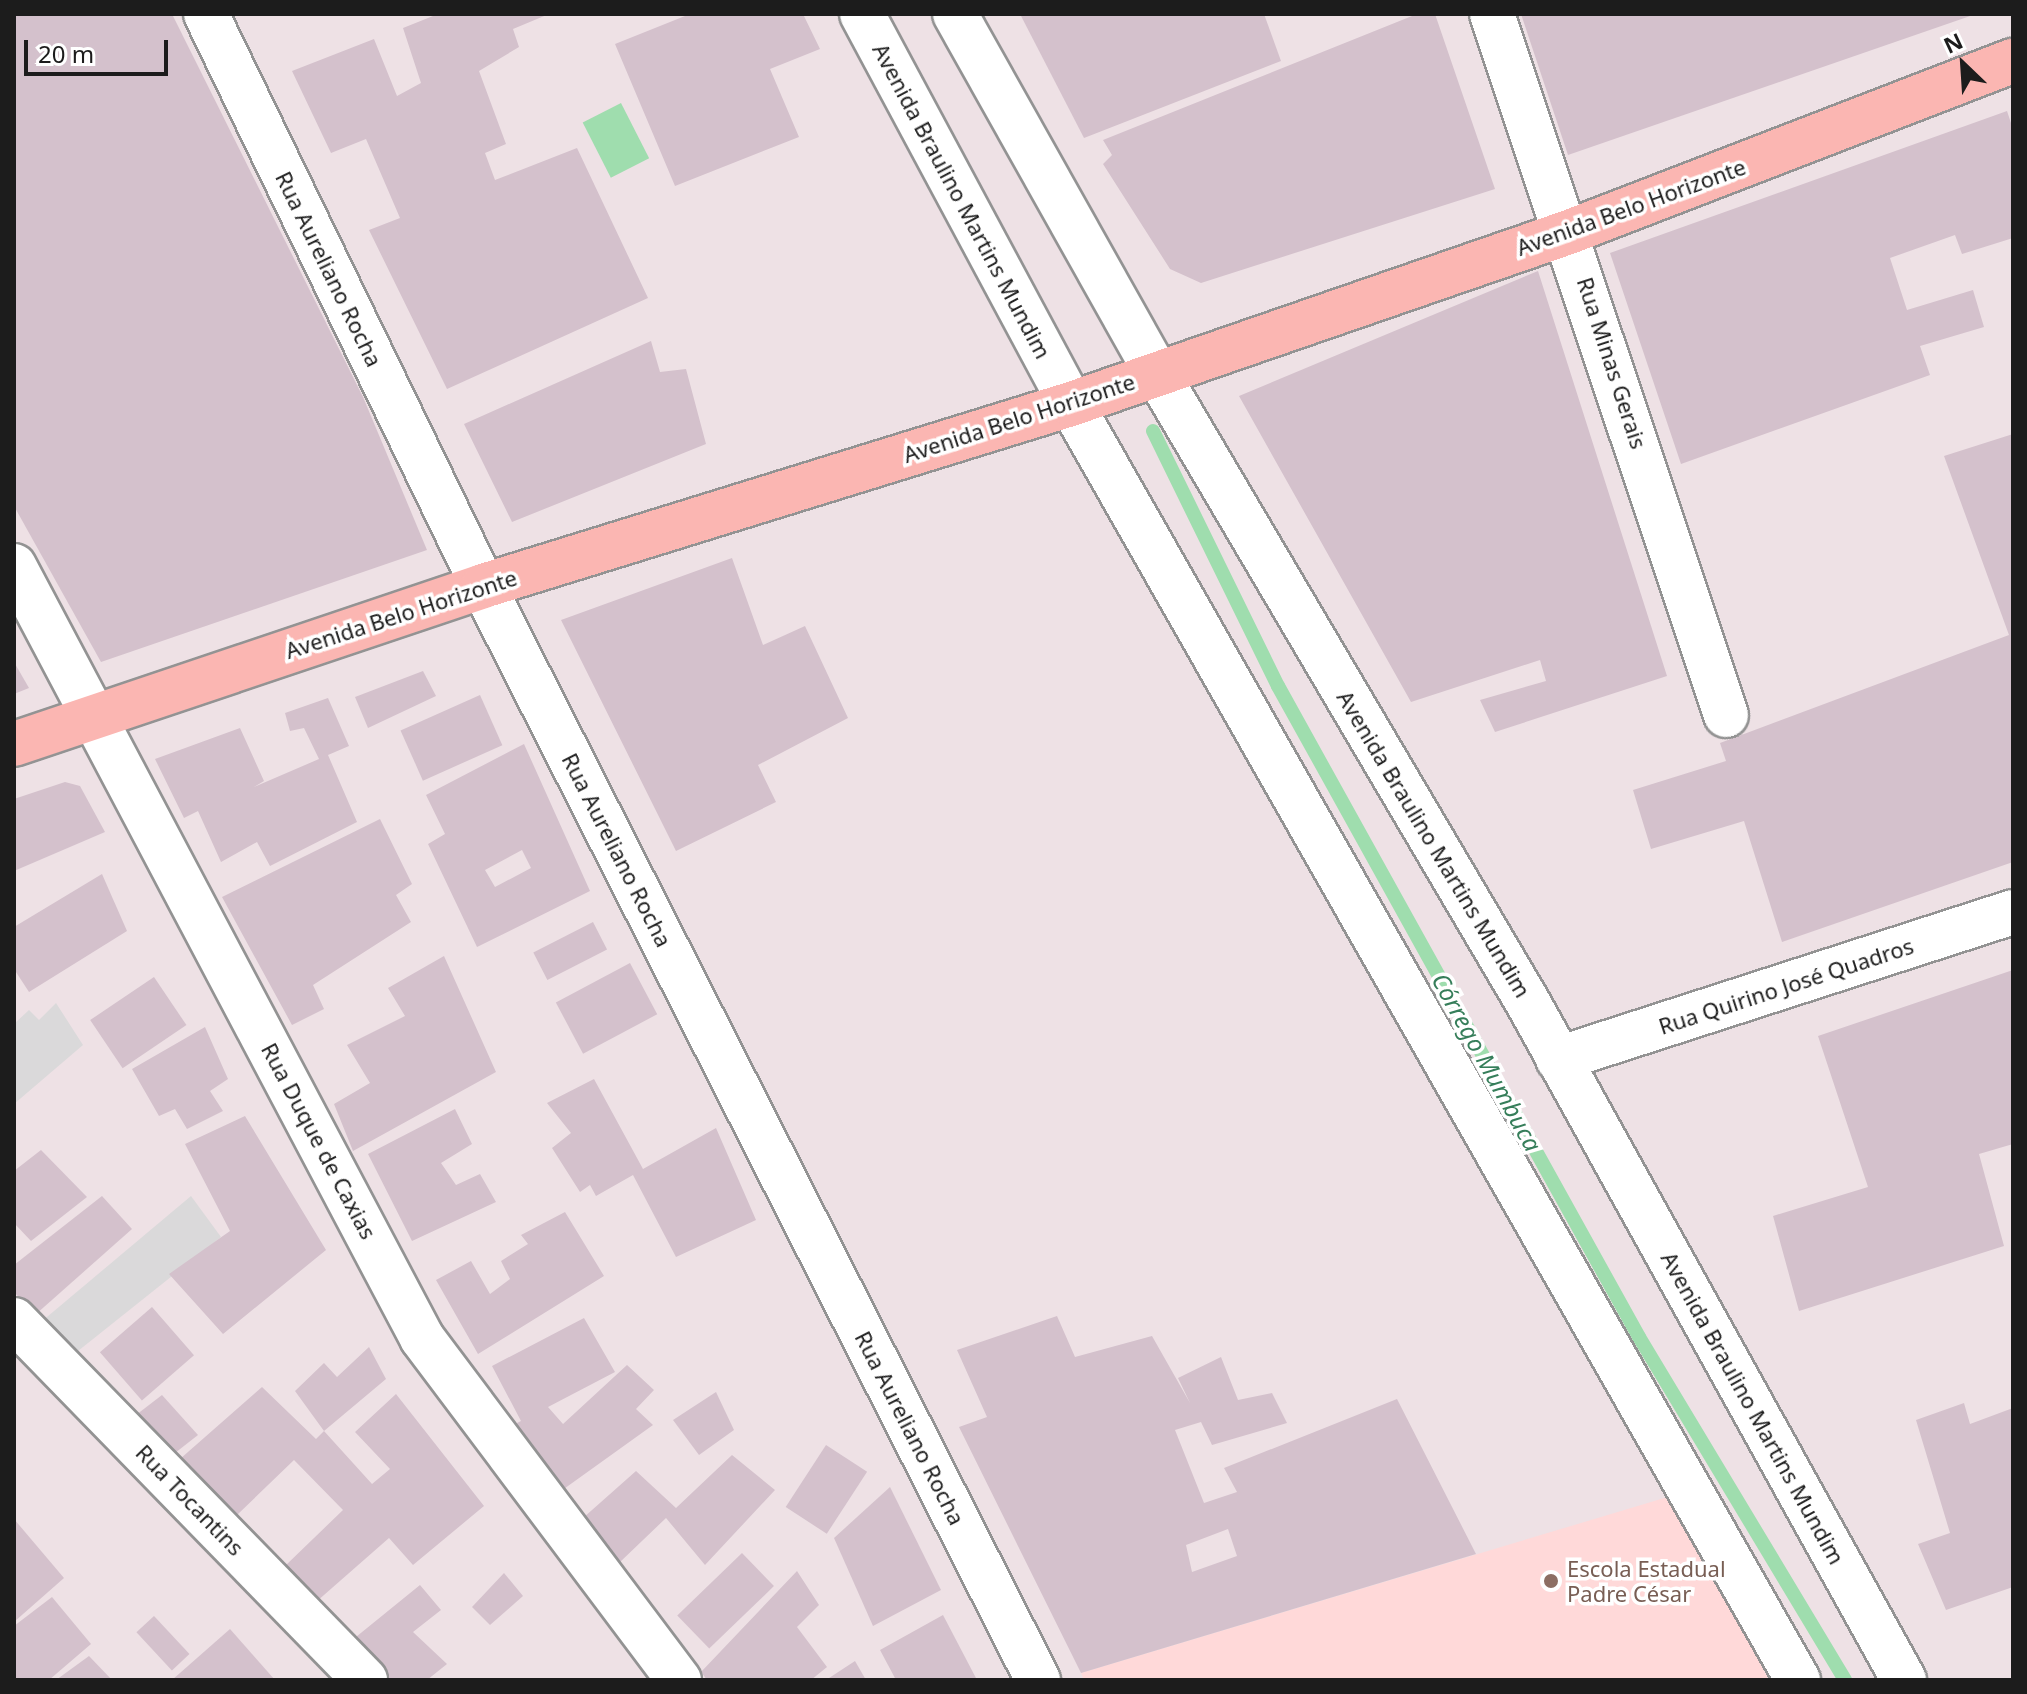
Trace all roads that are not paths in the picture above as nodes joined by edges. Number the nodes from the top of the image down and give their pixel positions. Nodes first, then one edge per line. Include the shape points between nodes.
1 (206, 14) edge
2 (862, 14) edge
3 (955, 14) edge
4 (1492, 14) edge
5 (2013, 61) edge
6 (1569, 232) junction
7 (1156, 372) junction
8 (1071, 404) junction
9 (14, 566) edge
10 (483, 586) junction
11 (1726, 715) dead end
12 (95, 717) junction
13 (14, 744) edge
14 (2013, 912) edge
15 (1558, 1059) junction
16 (14, 1320) edge
17 (365, 1680) edge
18 (679, 1680) edge
19 (1038, 1680) edge
20 (1798, 1680) edge
21 (1904, 1680) edge

1 - 10 street, Rua Aureliano Rocha
2 - 8 street, Avenida Braulino Martins Mundim
3 - 7 street, Avenida Braulino Martins Mundim
4 - 6 street, Rua Minas Gerais
5 - 6 street, Avenida Belo Horizonte
6 - 7 street, Avenida Belo Horizonte
6 - 11 street, Rua Minas Gerais
7 - 8 street, Avenida Belo Horizonte
7 - 15 street, Avenida Braulino Martins Mundim
8 - 10 street, Avenida Belo Horizonte
8 - 20 street, Avenida Braulino Martins Mundim
9 - 12 street, Rua Duque de Caxias
10 - 12 street, Avenida Belo Horizonte
10 - 19 street, Rua Aureliano Rocha
12 - 13 street, Avenida Belo Horizonte
12 - 18 street, Rua Duque de Caxias via 422,1338
14 - 15 street, Rua Quirino José Quadros
15 - 21 street, Avenida Braulino Martins Mundim
16 - 17 street, Rua Tocantins

